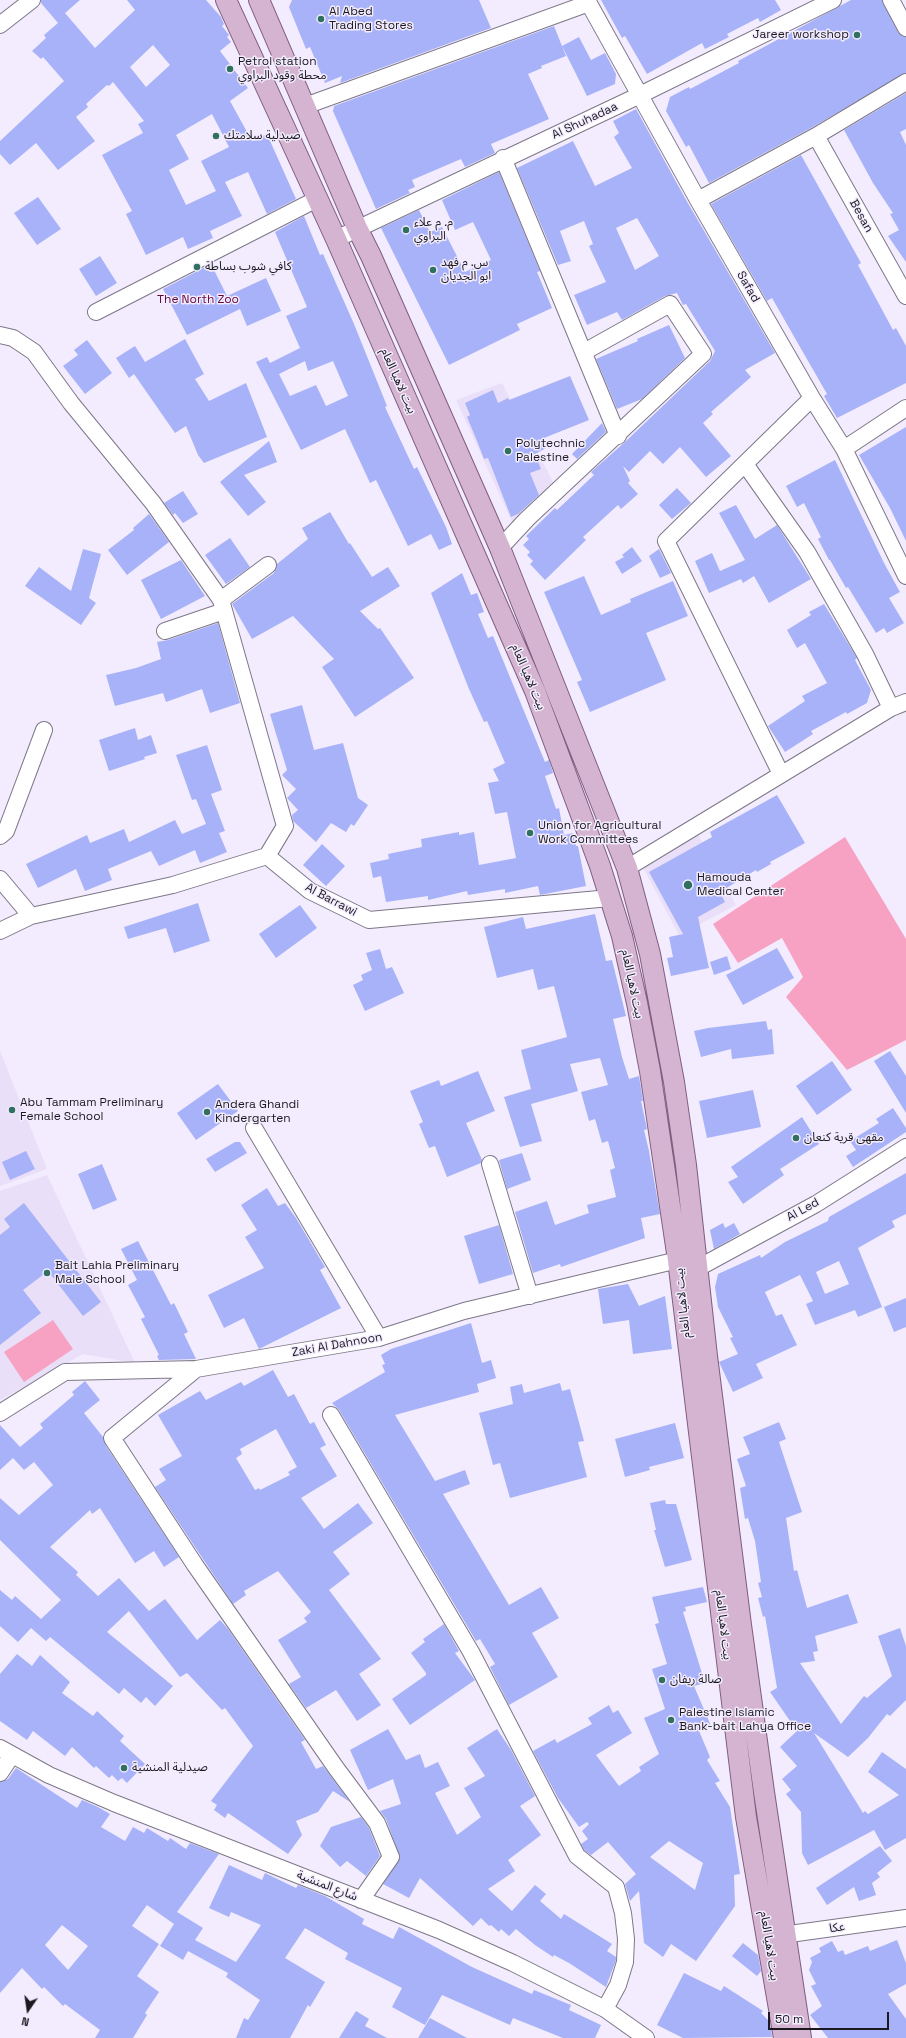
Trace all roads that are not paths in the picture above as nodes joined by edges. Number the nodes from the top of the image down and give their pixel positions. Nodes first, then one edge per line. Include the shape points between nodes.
1 (32, 0) edge
2 (226, 0) edge
3 (259, 0) edge
4 (833, 0) edge
5 (891, 0) edge
6 (588, 2) edge
7 (0, 25) edge
8 (906, 28) edge
9 (906, 82) edge
10 (640, 95) junction
11 (305, 106) junction
12 (816, 136) junction
13 (503, 158) junction
14 (317, 199) junction
15 (698, 200) junction
16 (357, 228) junction
17 (336, 239) junction
18 (906, 296) edge
19 (96, 312) dead end
20 (0, 336) edge
21 (584, 352) junction
22 (812, 398) junction
23 (906, 408) edge
24 (618, 436) junction
25 (844, 449) junction
26 (745, 464) junction
27 (500, 548) junction
28 (268, 565) dead end
29 (906, 576) edge
30 (223, 605) junction
31 (165, 631) dead end
32 (906, 702) edge
33 (891, 708) junction
34 (44, 730) dead end
35 (781, 774) junction
36 (0, 836) edge
37 (267, 856) junction
38 (627, 868) junction
39 (0, 879) edge
40 (610, 898) junction
41 (31, 916) junction
42 (0, 931) edge
43 (254, 1128) dead end
44 (906, 1147) edge
45 (490, 1164) dead end
46 (678, 1260) junction
47 (698, 1268) junction
48 (530, 1296) junction
49 (379, 1338) junction
50 (196, 1369) junction
51 (0, 1413) edge
52 (331, 1415) dead end
53 (6, 1752) edge
54 (0, 1774) edge
55 (361, 1900) junction
56 (906, 1918) edge
57 (777, 1936) junction
58 (605, 2009) junction
59 (646, 2038) edge
60 (784, 2038) edge
61 (801, 2038) edge

1 - 7 street
2 - 14 main road, بيت لاهيا العام
3 - 11 main road, بيت لاهيا العام
4 - 10 street, Al Shuhadaa
5 - 8 street
6 - 10 street, Safad
6 - 11 street
9 - 12 street
10 - 13 street, Al Shuhadaa
10 - 15 street, Safad
11 - 16 main road, بيت لاهيا العام
12 - 15 street
12 - 18 street, Besan
13 - 16 street, Al Shuhadaa
13 - 21 street
14 - 17 main road, بيت لاهيا العام
14 - 19 street
15 - 22 street, Safad
16 - 17 street, Al Shuhadaa
16 - 27 main road, بيت لاهيا العام
17 - 40 main road, بيت لاهيا العام via 535,691
20 - 30 street via 13,338 34,352 70,403 153,504
21 - 24 street
21 - 24 street via 670,304 703,354
22 - 25 street, Safad
22 - 26 street
23 - 25 street
24 - 27 street via 527,519
25 - 29 street, Safad
26 - 33 street via 807,552 865,654
26 - 35 street via 666,541
27 - 38 main road, بيت لاهيا العام
28 - 30 street
30 - 31 street
30 - 37 street via 285,826
32 - 33 street
33 - 35 street
34 - 36 street via 6,831
35 - 38 street
37 - 40 street, Al Barrawi via 310,891 369,920
37 - 41 street via 173,885
38 - 47 main road, بيت لاهيا العام via 650,954 674,1082
39 - 41 street
40 - 46 main road, بيت لاهيا العام via 638,1003
41 - 42 street
43 - 49 street
44 - 47 street, Al Led via 816,1204
45 - 48 street
46 - 48 street, Zaki Al Dahnoon
46 - 57 main road, بيت لاهيا العام via 746,1817
47 - 57 main road, بيت لاهيا العام
48 - 49 street, Zaki Al Dahnoon via 464,1311
49 - 50 street, Zaki Al Dahnoon
50 - 51 street, Zaki Al Dahnoon via 65,1372
50 - 55 street via 112,1438 195,1565 377,1823 391,1857
52 - 58 street via 471,1652 577,1856 616,1887 625,1926 625,1962 618,1985
53 - 54 street
53 - 55 street, شارع المنشية via 49,1775 114,1803
55 - 58 street, شارع المنشية via 439,1930 513,1963
56 - 57 street, عكا
57 - 60 main road, بيت لاهيا العام
57 - 61 main road, بيت لاهيا العام
58 - 59 street, شارع المنشية

